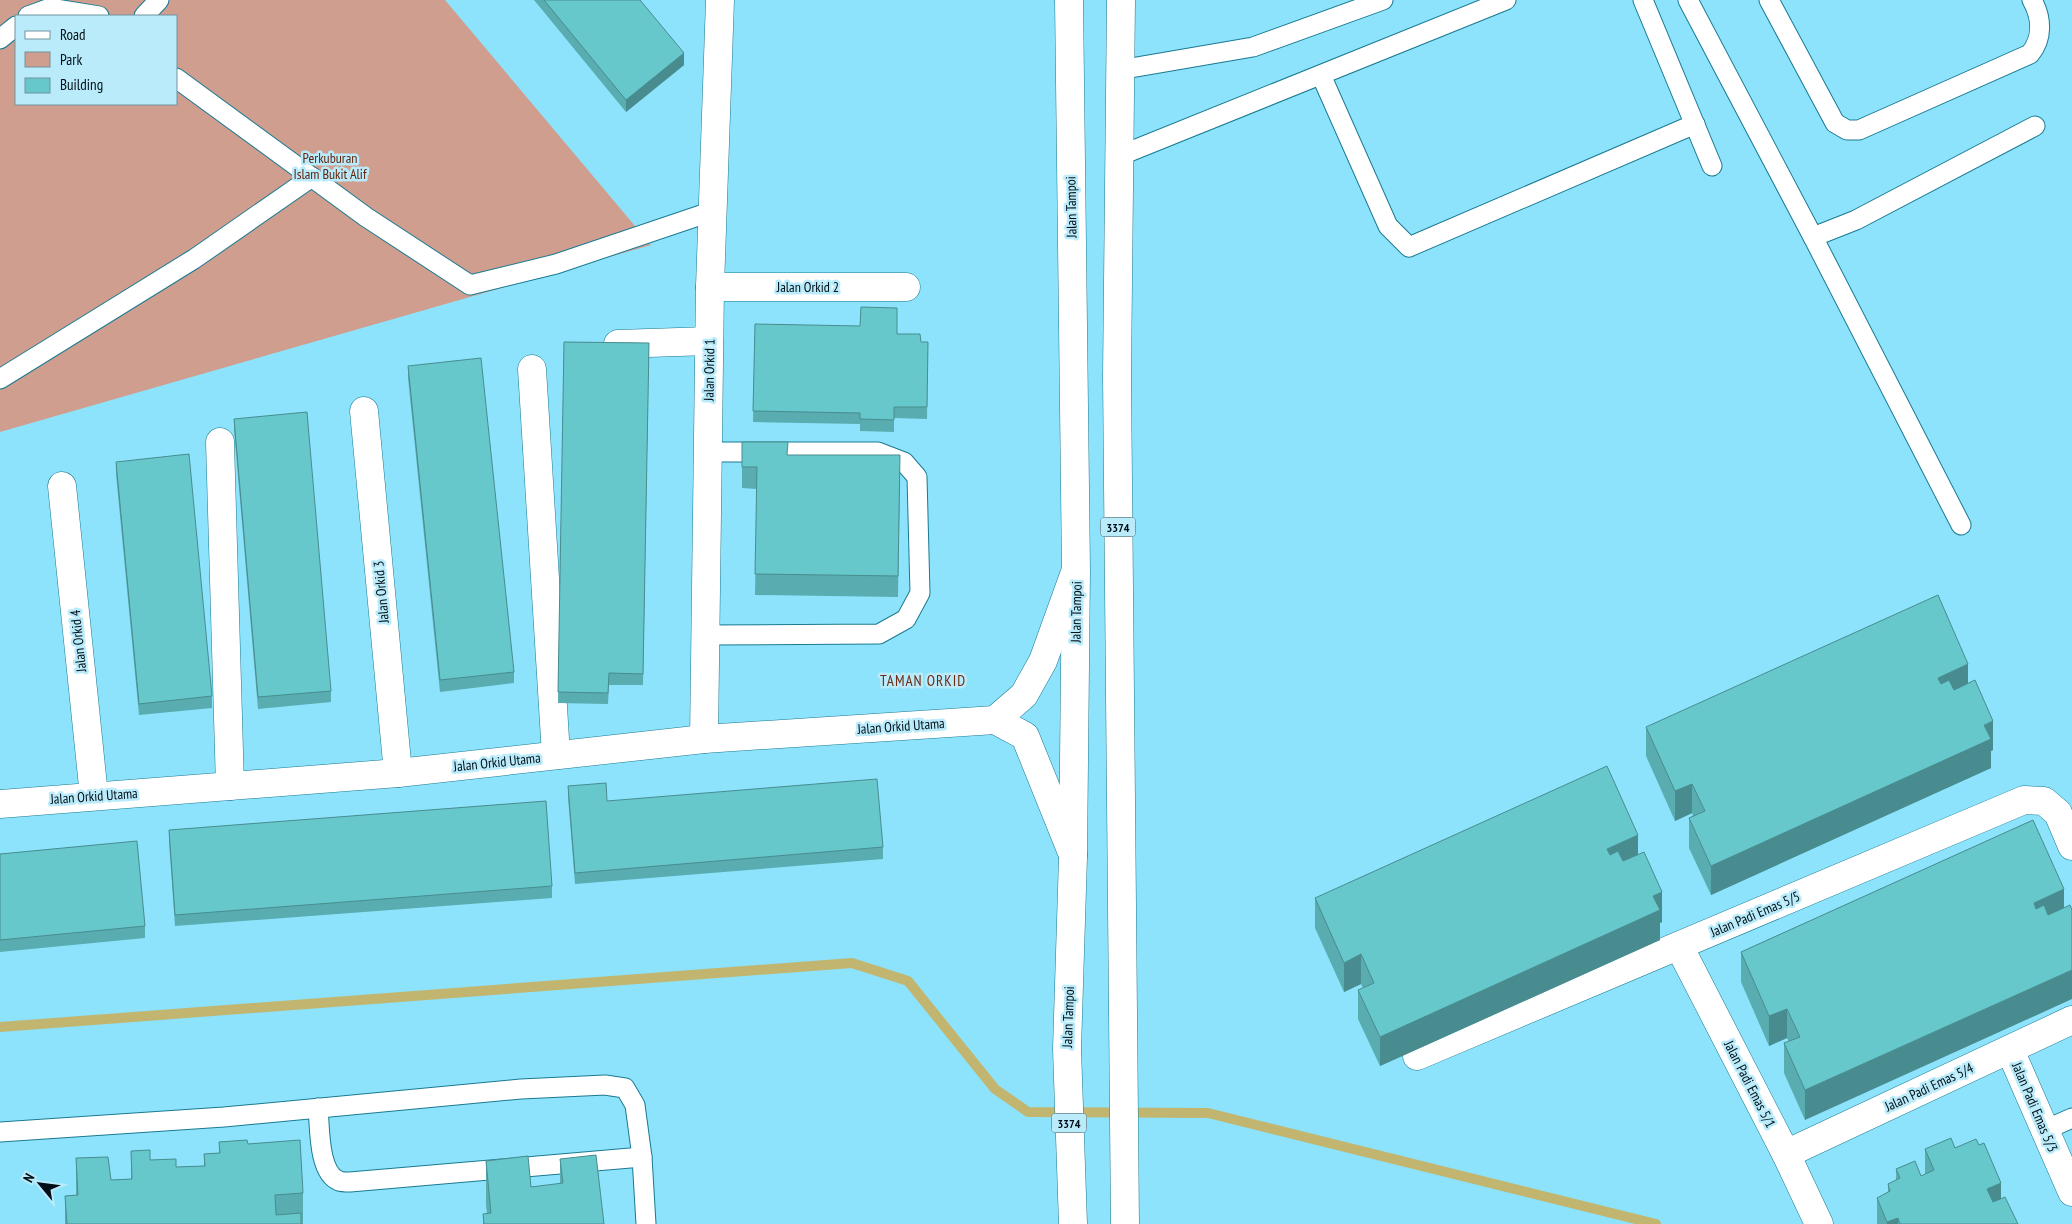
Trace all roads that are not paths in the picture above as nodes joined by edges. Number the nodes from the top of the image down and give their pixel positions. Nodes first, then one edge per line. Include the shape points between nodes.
1 (83, 0) edge
2 (159, 0) edge
3 (720, 0) edge
4 (1069, 0) edge
5 (1121, 0) edge
6 (1382, 0) edge
7 (1506, 0) edge
8 (1643, 0) edge
9 (1688, 0) edge
10 (1769, 0) edge
11 (2032, 0) edge
12 (31, 15) edge
13 (93, 15) edge
14 (98, 15) edge
15 (145, 15) edge
16 (15, 27) edge
17 (0, 39) edge
18 (1119, 70) junction
19 (1321, 75) junction
20 (178, 79) edge
21 (1695, 124) junction
22 (2035, 126) dead end
23 (1120, 156) junction
24 (1712, 166) dead end
25 (312, 177) junction
26 (712, 211) junction
27 (1813, 237) junction
28 (710, 287) junction
29 (906, 287) dead end
30 (709, 341) junction
31 (618, 344) edge
32 (532, 369) dead end
33 (0, 379) edge
34 (364, 411) dead end
35 (220, 442) dead end
36 (708, 452) junction
37 (62, 486) dead end
38 (1961, 525) dead end
39 (1076, 570) junction
40 (706, 635) junction
41 (995, 720) junction
42 (704, 739) junction
43 (556, 755) junction
44 (398, 773) junction
45 (230, 786) junction
46 (94, 796) junction
47 (0, 804) edge
48 (2072, 846) edge
49 (1073, 857) junction
50 (1679, 946) junction
51 (2072, 1020) edge
52 (2010, 1050) junction
53 (1417, 1056) edge
54 (318, 1108) junction
55 (2072, 1118) edge
56 (2045, 1130) junction
57 (0, 1132) edge
58 (1786, 1154) junction
59 (642, 1157) junction
60 (2072, 1192) edge
61 (646, 1224) edge
62 (1073, 1224) edge
63 (1125, 1224) edge
64 (1819, 1224) edge

1 - 14 lane
2 - 15 lane
3 - 26 street, Jalan Orkid 1
4 - 39 street, Jalan Tampoi / 3374
5 - 18 street, 3374
6 - 18 lane via 1252,48
7 - 19 lane
8 - 21 lane
9 - 27 lane
10 - 11 lane via 1835,123 1847,130 1859,130 2030,54 2037,46 2040,28 2038,10
12 - 13 lane via 50,8
16 - 17 lane
18 - 23 street, 3374
19 - 21 lane via 1388,226 1410,247
19 - 23 lane
20 - 25 lane
21 - 24 lane
22 - 27 lane via 1856,220
23 - 63 street, 3374 via 1117,377
25 - 26 lane via 366,217 470,285 556,264
25 - 33 lane via 194,259
26 - 28 street, Jalan Orkid 1
27 - 38 lane
28 - 29 street, Jalan Orkid 2
28 - 30 street, Jalan Orkid 1
30 - 31 street
30 - 36 street, Jalan Orkid 1
32 - 43 street
34 - 44 street, Jalan Orkid 3
35 - 45 street
36 - 40 street, Jalan Orkid 1
36 - 40 lane via 878,452 904,462 917,477 920,594 906,619 880,634
37 - 46 street, Jalan Orkid 4
39 - 41 street via 1043,661 1024,694
39 - 49 street, Jalan Tampoi / 3374
40 - 42 street, Jalan Orkid 1
41 - 42 street, Jalan Orkid Utama
41 - 49 street via 1025,736
42 - 43 street, Jalan Orkid Utama
43 - 44 street, Jalan Orkid Utama
44 - 45 street, Jalan Orkid Utama
45 - 46 street, Jalan Orkid Utama
46 - 47 street, Jalan Orkid Utama
48 - 50 street, Jalan Padi Emas 5/5 via 2058,813 2044,801 2024,800
49 - 62 street, Jalan Tampoi / 3374 via 1067,1049
50 - 53 street, Jalan Padi Emas 5/5
50 - 58 street, Jalan Padi Emas 5/1
51 - 52 street, Jalan Padi Emas 5/4
52 - 56 street, Jalan Padi Emas 5/3
52 - 58 street, Jalan Padi Emas 5/4
54 - 57 lane
54 - 59 lane via 521,1089 604,1085 625,1088 635,1105
54 - 59 lane via 323,1160 328,1172 337,1180 350,1182
55 - 56 lane
56 - 60 street, Jalan Padi Emas 5/3
58 - 64 street, Jalan Padi Emas 5/1
59 - 61 lane

